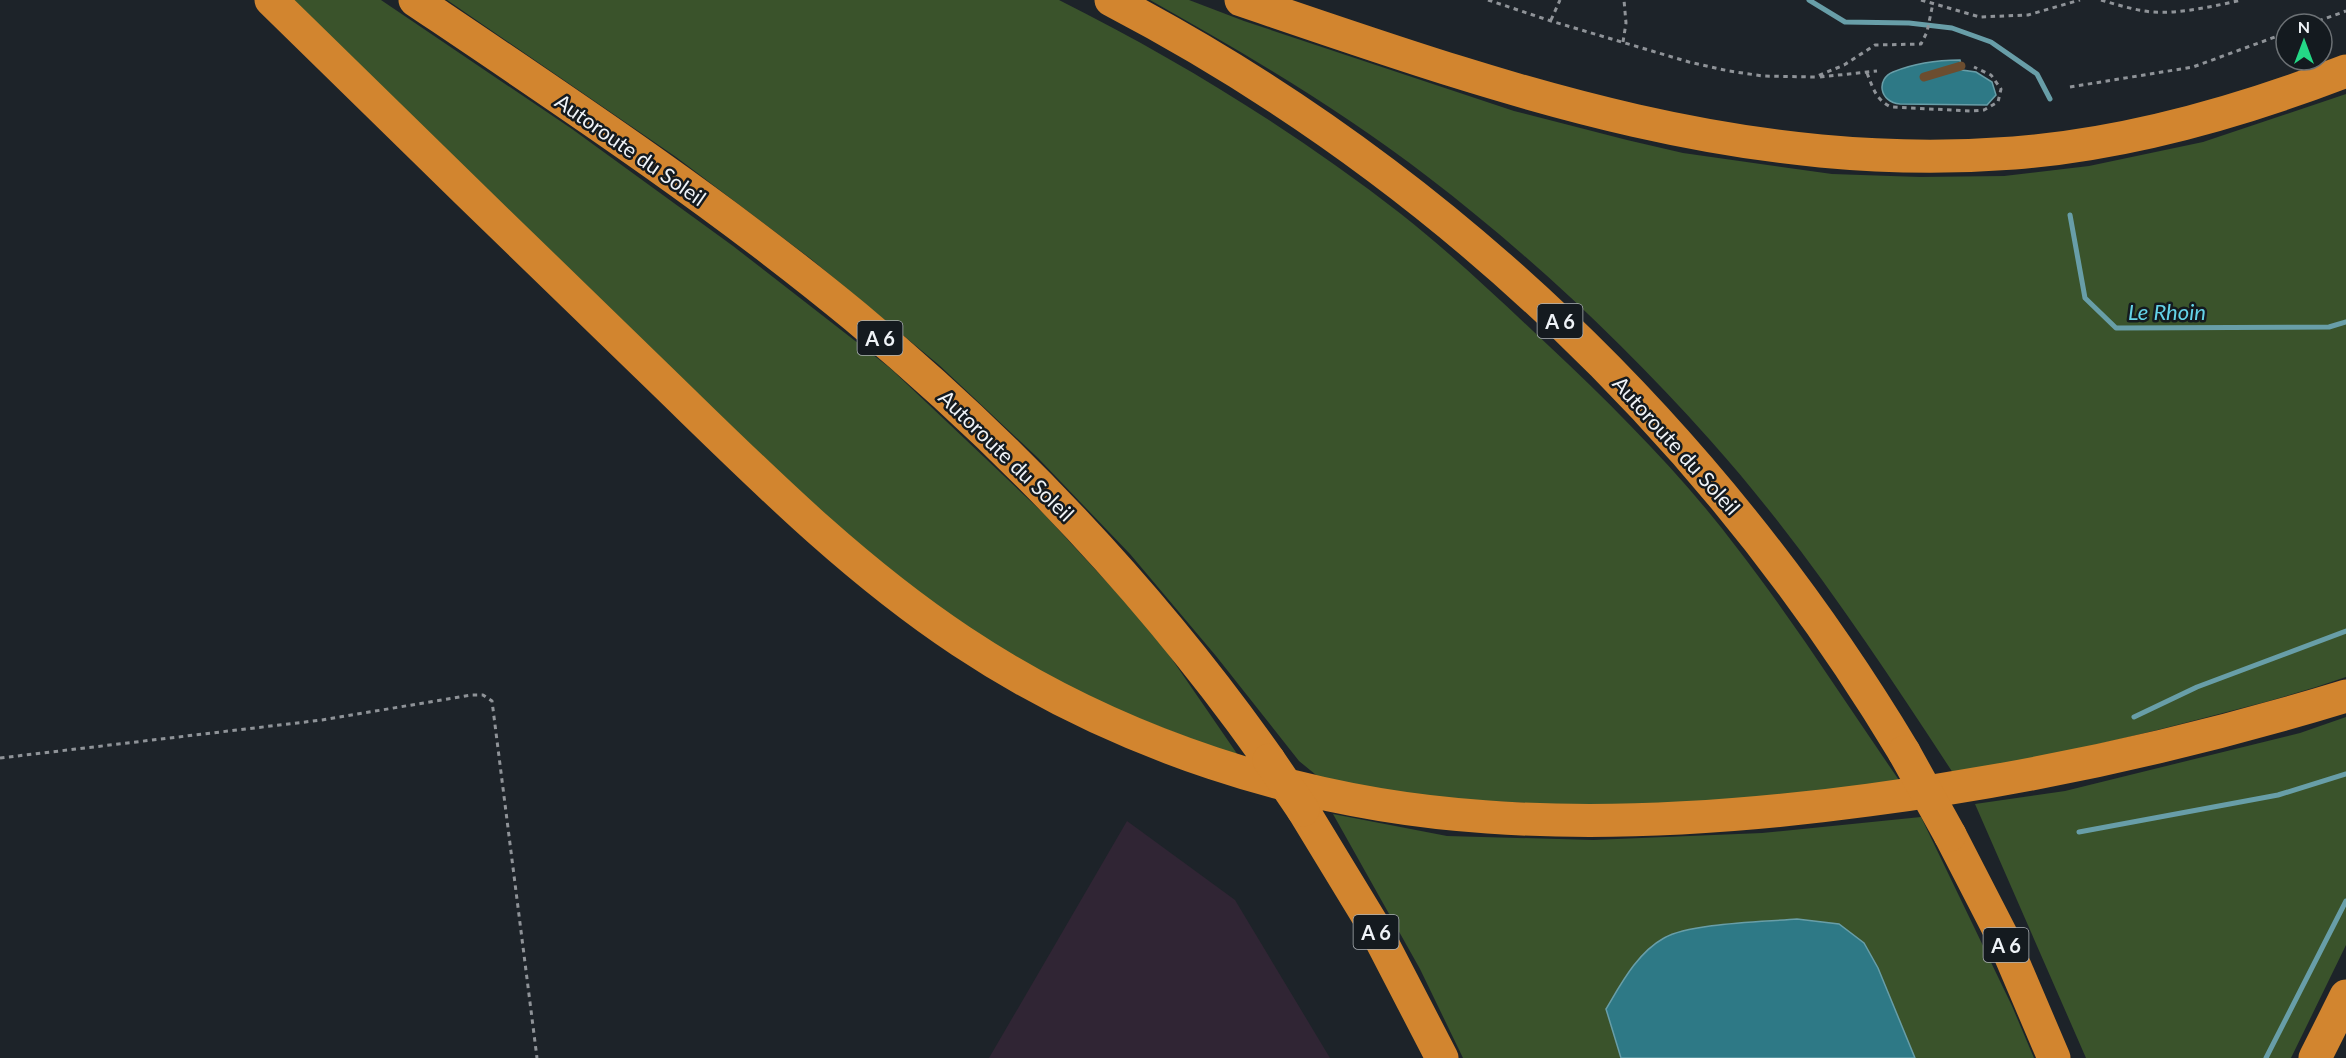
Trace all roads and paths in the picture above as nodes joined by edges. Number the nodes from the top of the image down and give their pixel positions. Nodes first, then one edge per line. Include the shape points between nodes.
1 (271, 0) edge
2 (415, 0) edge
3 (1111, 0) edge
4 (1241, 0) edge
5 (1488, 0) edge
6 (1560, 0) edge
7 (1624, 0) edge
8 (1922, 0) edge
9 (2080, 0) edge
10 (2101, 0) edge
11 (2242, 0) edge
12 (1933, 3) junction
13 (1551, 21) junction
14 (2274, 37) edge
15 (1623, 42) junction
16 (1961, 66) joint
17 (1877, 71) dead end
18 (2346, 71) edge
19 (1868, 73) junction
20 (1815, 77) junction
21 (1924, 77) dead end
22 (2070, 87) dead end
23 (2346, 696) edge
24 (0, 758) edge
25 (2346, 996) edge
26 (537, 1058) edge
27 (1442, 1058) edge
28 (2054, 1058) edge
29 (2315, 1058) edge

1 - 23 highway via 747,463 850,558 942,628 1022,678 1115,725 1212,763 1347,798 1451,814 1568,820 1696,817 1835,805 2007,780 2179,743
2 - 27 highway, Autoroute du Soleil / A 6, bridge via 747,231 933,383 1032,477 1110,560 1184,648 1269,760 1378,935
3 - 28 highway, Autoroute du Soleil / A 6, bridge via 1242,75 1358,153 1496,263 1574,334 1672,435 1762,543 1824,628 1904,752 2002,936
4 - 18 highway via 1570,106 1720,138 1839,153 1981,155 2084,144 2208,117
5 - 13 path
6 - 13 path
7 - 15 path
8 - 12 path
9 - 12 path via 2028,15 1980,17
10 - 11 path via 2155,12
12 - 20 path via 1921,44 1875,45 1844,65
13 - 15 path
14 - 22 path via 2193,67
15 - 20 path via 1729,71
16 - 19 path via 1969,65 1991,75 2001,90 1998,102 1984,110 1971,111 1891,107 1881,102
16 - 21 lane
17 - 19 path
19 - 20 path
24 - 26 path via 322,720 483,695 492,701
25 - 29 highway

